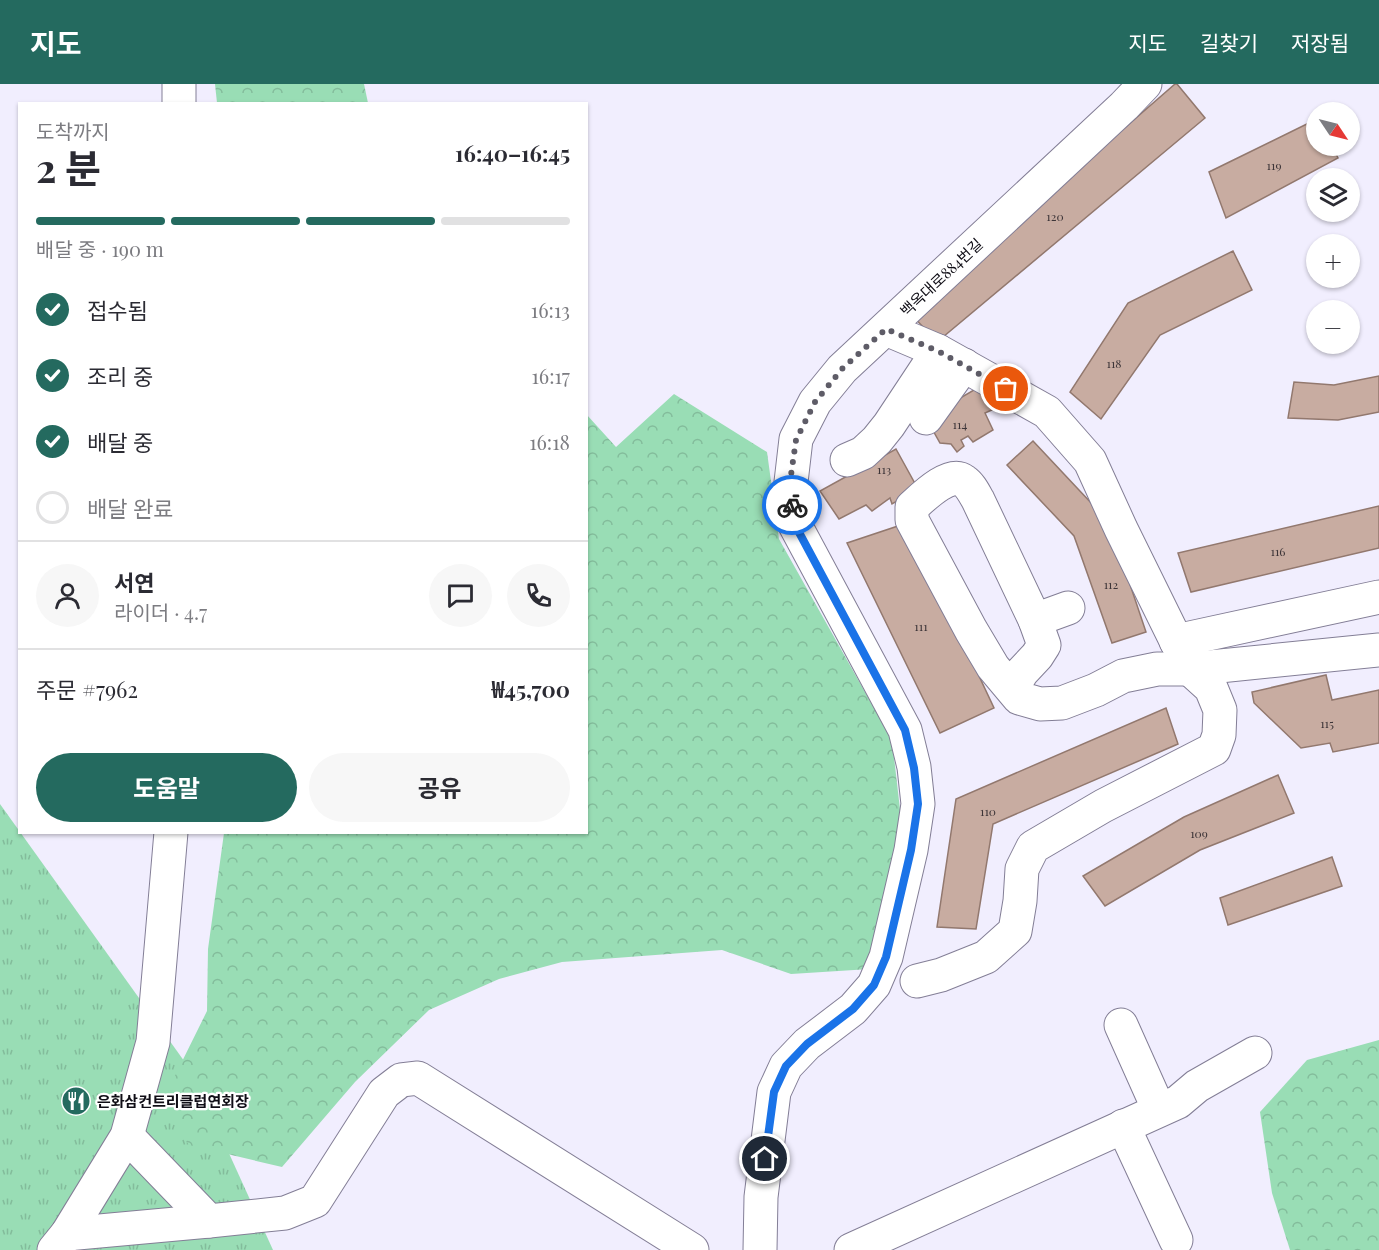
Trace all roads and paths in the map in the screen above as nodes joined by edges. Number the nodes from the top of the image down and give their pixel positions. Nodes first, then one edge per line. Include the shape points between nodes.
1 (179, 84) edge
2 (1146, 84) edge
3 (180, 102) edge
4 (886, 329) junction
5 (951, 358) junction
6 (926, 418) dead end
7 (847, 460) dead end
8 (1379, 597) edge
9 (1068, 608) dead end
10 (1035, 620) junction
11 (1379, 650) edge
12 (1183, 655) junction
13 (1012, 689) junction
14 (171, 834) edge
15 (917, 981) dead end
16 (1121, 1025) dead end
17 (1255, 1053) dead end
18 (1159, 1110) junction
19 (1123, 1126) junction
20 (127, 1136) junction
21 (209, 1221) junction
22 (1176, 1240) dead end
23 (60, 1242) edge
24 (864, 1247) edge
25 (692, 1250) edge
26 (760, 1250) edge

1 - 3 street
2 - 4 street, 백옥대로884번길
4 - 5 street
4 - 26 street, 백옥대로884번길 via 842,369 815,402 796,440 790,482 794,523 905,730 918,804 886,957 874,985 853,1009 807,1044 786,1066 774,1092 761,1197
5 - 6 street
5 - 7 street via 877,440 863,453
5 - 12 street via 1047,412 1090,461
8 - 12 street
9 - 10 street
10 - 13 street via 1044,645
10 - 13 street via 967,482 959,477 948,479 912,507 912,520 971,630 993,667
11 - 12 street
12 - 13 street via 1156,669 1123,676 1062,703 1040,704 1019,698
12 - 15 street via 1210,688 1220,710 1214,749 1033,847 1022,869 1015,931 986,957
14 - 20 street via 153,1042
16 - 18 street
17 - 18 street
18 - 19 street
19 - 22 street
19 - 24 street
20 - 21 street
20 - 23 street
21 - 23 street
21 - 25 street via 285,1213 315,1201 384,1093 401,1080 418,1078

